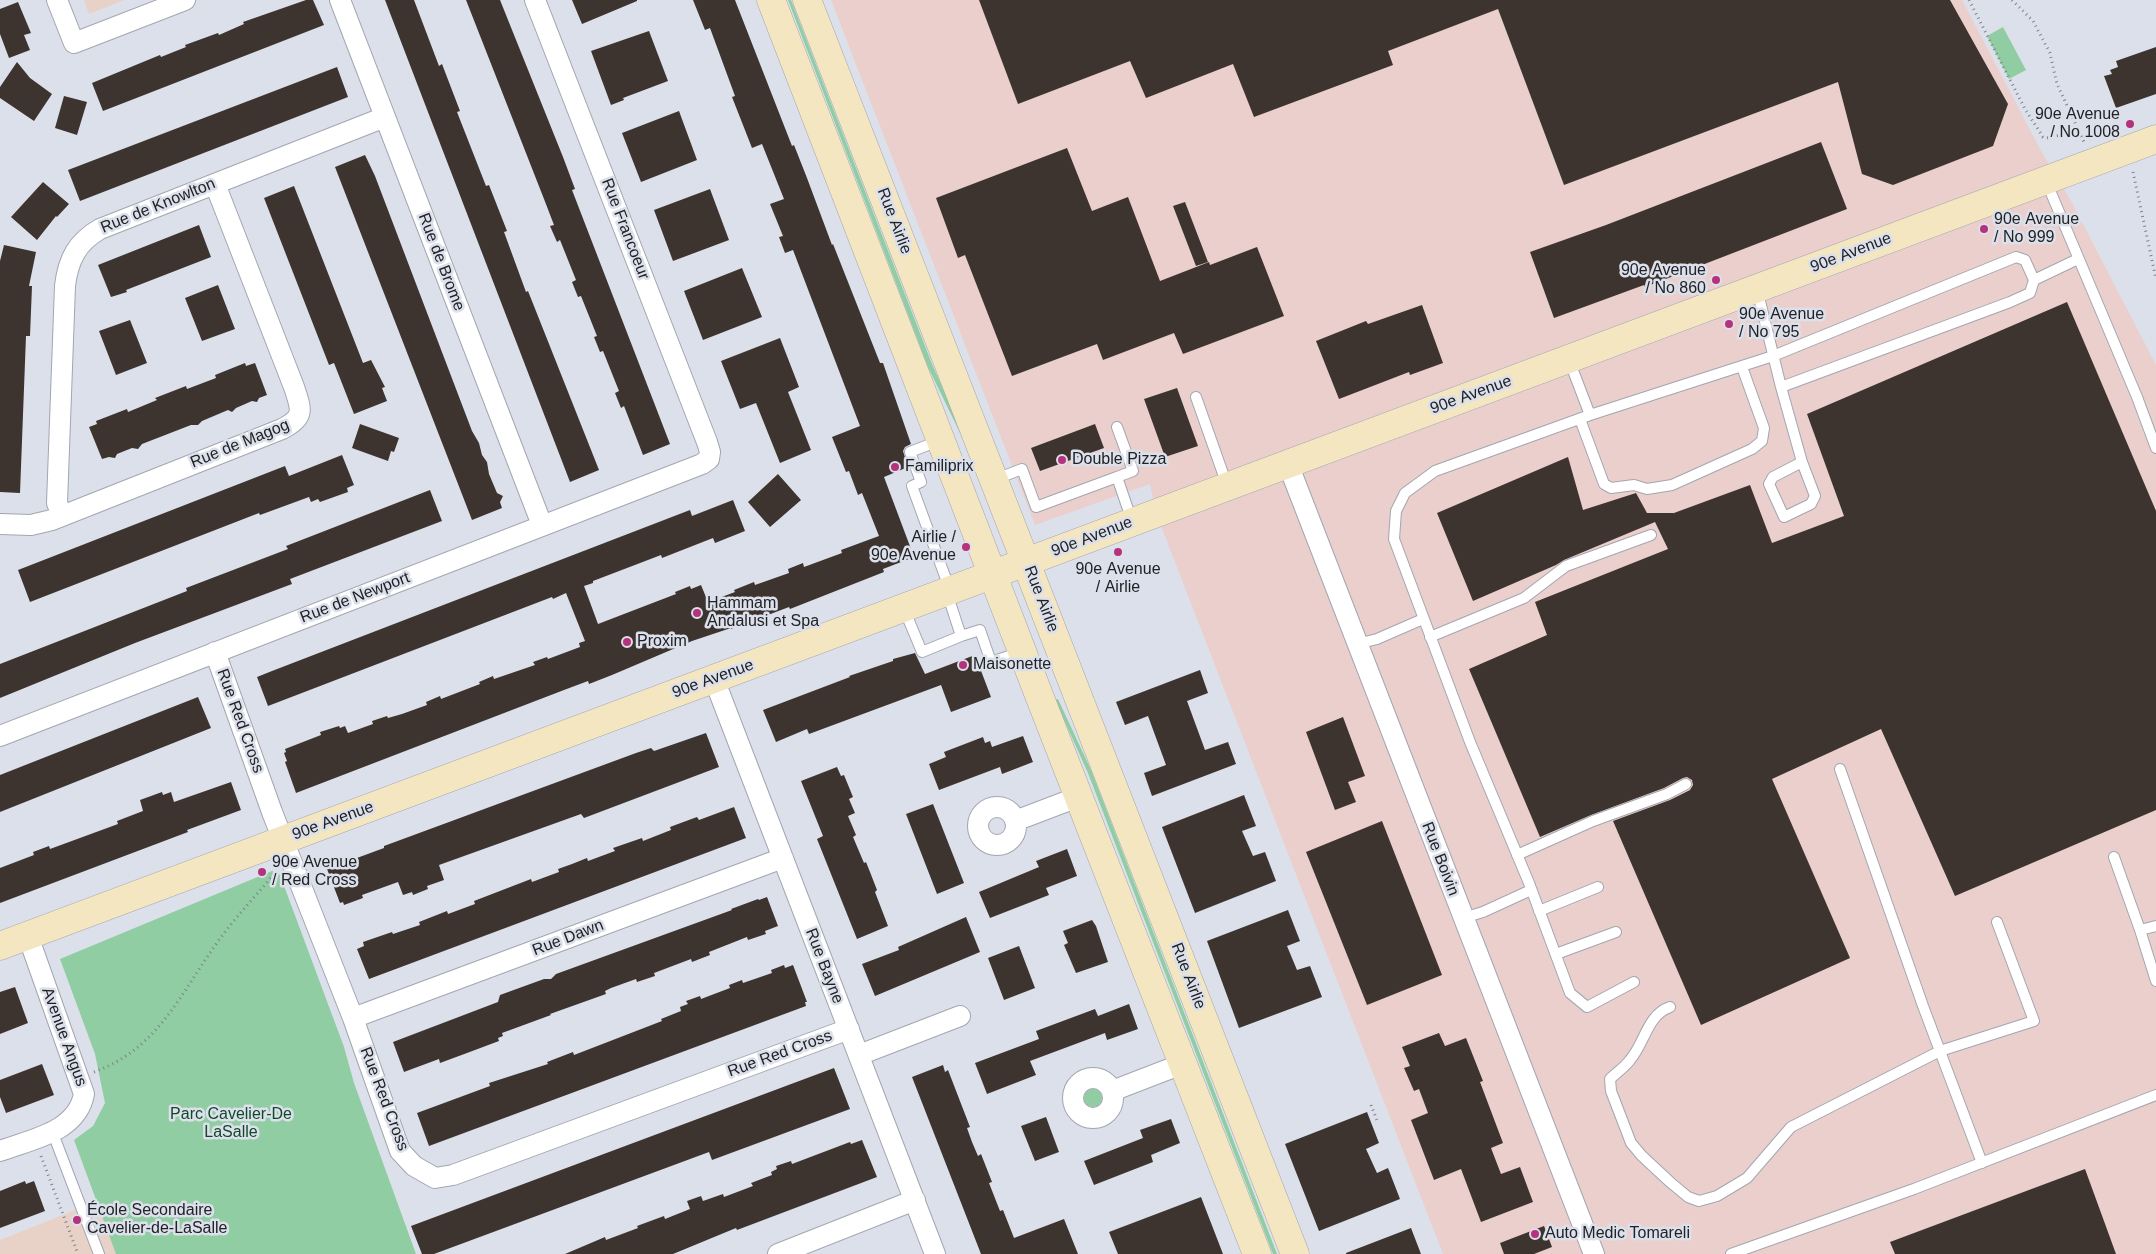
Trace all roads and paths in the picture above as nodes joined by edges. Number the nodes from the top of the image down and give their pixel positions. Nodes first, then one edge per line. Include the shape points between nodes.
1 (57, 0) edge
2 (185, 0) edge
3 (340, 0) edge
4 (536, 0) edge
5 (771, 0) edge
6 (808, 0) edge
7 (1969, 0) edge
8 (2012, 0) edge
9 (385, 117) junction
10 (2079, 131) junction
11 (2156, 139) edge
12 (2084, 142) dead end
13 (2133, 172) dead end
14 (2046, 180) junction
15 (215, 184) junction
16 (2078, 259) junction
17 (2156, 279) edge
18 (2034, 280) junction
19 (1757, 288) junction
20 (1773, 356) junction
21 (1569, 359) junction
22 (1742, 366) junction
23 (1780, 387) junction
24 (1196, 397) dead end
25 (1585, 417) junction
26 (1117, 427) dead end
27 (941, 440) junction
28 (2156, 448) edge
29 (709, 459) joint
30 (1802, 462) junction
31 (1288, 464) junction
32 (1117, 477) junction
33 (995, 479) junction
34 (1227, 486) junction
35 (62, 516) junction
36 (1133, 522) junction
37 (0, 524) edge
38 (542, 525) junction
39 (1652, 535) dead end
40 (1027, 562) junction
41 (993, 575) junction
42 (948, 591) junction
43 (904, 608) junction
44 (1423, 619) junction
45 (961, 636) junction
46 (1430, 637) junction
47 (1357, 644) junction
48 (215, 652) junction
49 (1022, 652) junction
50 (714, 679) junction
51 (0, 736) edge
52 (1840, 769) dead end
53 (1686, 784) dead end
54 (1078, 797) junction
55 (1015, 821) dead end
56 (284, 839) junction
57 (1517, 855) junction
58 (2114, 857) dead end
59 (783, 858) junction
60 (278, 869) dead end
61 (1598, 886) dead end
62 (1532, 890) junction
63 (1539, 910) junction
64 (1463, 918) junction
65 (1997, 922) dead end
66 (2156, 926) edge
67 (2140, 930) junction
68 (1616, 932) dead end
69 (28, 936) junction
70 (0, 946) edge
71 (1556, 954) junction
72 (2156, 981) edge
73 (1634, 982) dead end
74 (1670, 1007) dead end
75 (960, 1016) dead end
76 (354, 1018) junction
77 (849, 1030) junction
78 (1940, 1051) junction
79 (859, 1055) junction
80 (1182, 1064) junction
81 (95, 1072) dead end
82 (1112, 1091) dead end
83 (2156, 1095) edge
84 (1371, 1105) dead end
85 (1378, 1123) dead end
86 (52, 1131) junction
87 (0, 1151) edge
88 (40, 1153) dead end
89 (1982, 1163) junction
90 (915, 1200) junction
91 (78, 1254) edge
92 (99, 1254) edge
93 (778, 1254) edge
94 (936, 1254) edge
95 (1257, 1254) edge
96 (1295, 1254) edge
97 (1594, 1254) edge
98 (1731, 1254) edge

1 - 2 street via 74,43
3 - 9 street, Rue de Brome
4 - 29 street, Rue Francoeur via 707,442
5 - 27 main road
6 - 33 main road, Rue Airlie
7 - 10 path via 2025,109 2043,137
8 - 10 path via 2033,21 2050,53 2057,84
9 - 15 street, Rue de Knowlton
9 - 38 street, Rue de Brome
10 - 12 path
11 - 14 main road, 90e Avenue
13 - 17 path
14 - 16 lane
14 - 19 main road, 90e Avenue
15 - 35 street, Rue de Knowlton via 100,228 82,241 71,259 65,286 57,503
15 - 35 street, Rue de Magog via 294,387 300,415 297,421 282,429
16 - 18 lane
16 - 28 lane
18 - 20 lane via 2025,260 2016,257
18 - 23 lane via 2030,292 2010,302
19 - 20 lane
19 - 21 main road, 90e Avenue
20 - 22 lane
20 - 23 lane
21 - 25 lane
21 - 31 main road, 90e Avenue
22 - 25 lane
22 - 25 lane via 1764,428 1762,441 1752,449 1672,485 1647,489 1634,485 1611,488 1604,484
23 - 30 lane
24 - 34 lane
25 - 44 lane via 1435,471 1405,493 1396,511 1394,539
26 - 32 lane via 1133,471
27 - 41 main road
27 - 42 lane via 910,452 921,482 912,486
29 - 38 street, Rue de Newport
30 - 30 lane via 1815,496 1811,504 1784,517 1769,484 1773,477
31 - 34 main road, 90e Avenue
31 - 47 street, Rue Boivin
32 - 33 lane via 1036,507 1022,469
32 - 36 lane
33 - 40 main road, Rue Airlie
34 - 36 main road, 90e Avenue
35 - 37 street, Rue de Magog via 31,525
36 - 40 main road, 90e Avenue
38 - 48 street, Rue de Newport
39 - 46 lane via 1566,566 1524,598
40 - 41 main road, 90e Avenue
40 - 96 main road, Rue Airlie
41 - 42 main road, 90e Avenue
41 - 49 main road
42 - 43 main road, 90e Avenue
42 - 45 lane
43 - 45 lane via 922,652
43 - 50 main road, 90e Avenue
44 - 46 lane
44 - 47 lane
45 - 49 lane via 980,630 991,662
46 - 57 lane
47 - 64 street, Rue Boivin
48 - 51 street, Rue de Newport
48 - 56 street, Rue Red Cross
49 - 54 main road
50 - 56 main road, 90e Avenue
50 - 59 street, Rue Bayne
52 - 78 lane
53 - 57 lane
54 - 55 street
54 - 80 main road
56 - 69 main road, 90e Avenue
56 - 76 street, Rue Red Cross
57 - 62 lane
58 - 67 lane
59 - 76 street, Rue Dawn
59 - 77 street, Rue Bayne
60 - 81 path via 223,936 156,1032 132,1053
61 - 63 lane
62 - 63 lane
62 - 64 lane
63 - 71 lane
64 - 97 street, Rue Boivin
65 - 78 lane via 2034,1021
66 - 67 lane
67 - 72 lane
68 - 71 lane
69 - 70 main road, 90e Avenue
69 - 86 street, Avenue Angus via 84,1094 82,1105 72,1119
71 - 73 lane via 1570,993 1587,1007
74 - 78 lane via 1661,1010 1631,1060 1610,1079 1611,1091 1631,1143 1670,1182 1688,1197 1699,1201 1718,1196 1747,1178 1791,1127
75 - 79 street
76 - 77 street, Rue Red Cross via 400,1151 414,1166 435,1178 453,1175
77 - 79 street, Rue Bayne
78 - 89 lane
79 - 90 street, Rue Bayne
80 - 82 street
80 - 95 main road
83 - 89 lane
84 - 85 path
86 - 87 street, Avenue Angus
86 - 92 lane
88 - 91 path
89 - 98 lane
90 - 93 street
90 - 94 street, Rue Bayne

